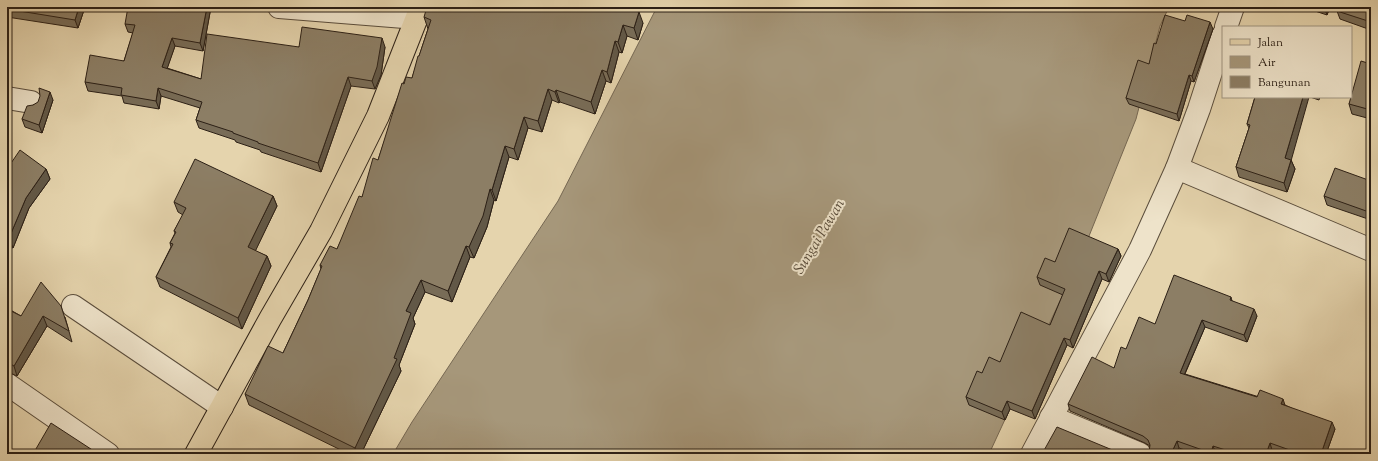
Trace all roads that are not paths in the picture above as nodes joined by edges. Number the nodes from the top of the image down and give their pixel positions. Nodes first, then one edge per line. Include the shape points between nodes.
1 (280, 7) edge
2 (1233, 7) edge
3 (419, 13) edge
4 (1226, 26) edge
5 (1222, 38) edge
6 (7, 98) edge
7 (31, 102) dead end
8 (1177, 168) junction
9 (1371, 250) edge
10 (73, 306) dead end
11 (7, 384) edge
12 (222, 407) junction
13 (1052, 417) junction
14 (108, 454) edge
15 (196, 454) edge
16 (1032, 454) edge
17 (1140, 454) edge

1 - 3 street
2 - 4 street
3 - 12 main road via 378,116 328,216
5 - 8 street
6 - 7 street
8 - 9 street
8 - 13 street via 1140,250
10 - 12 street
11 - 14 street
12 - 15 main road
13 - 16 street
13 - 17 street

